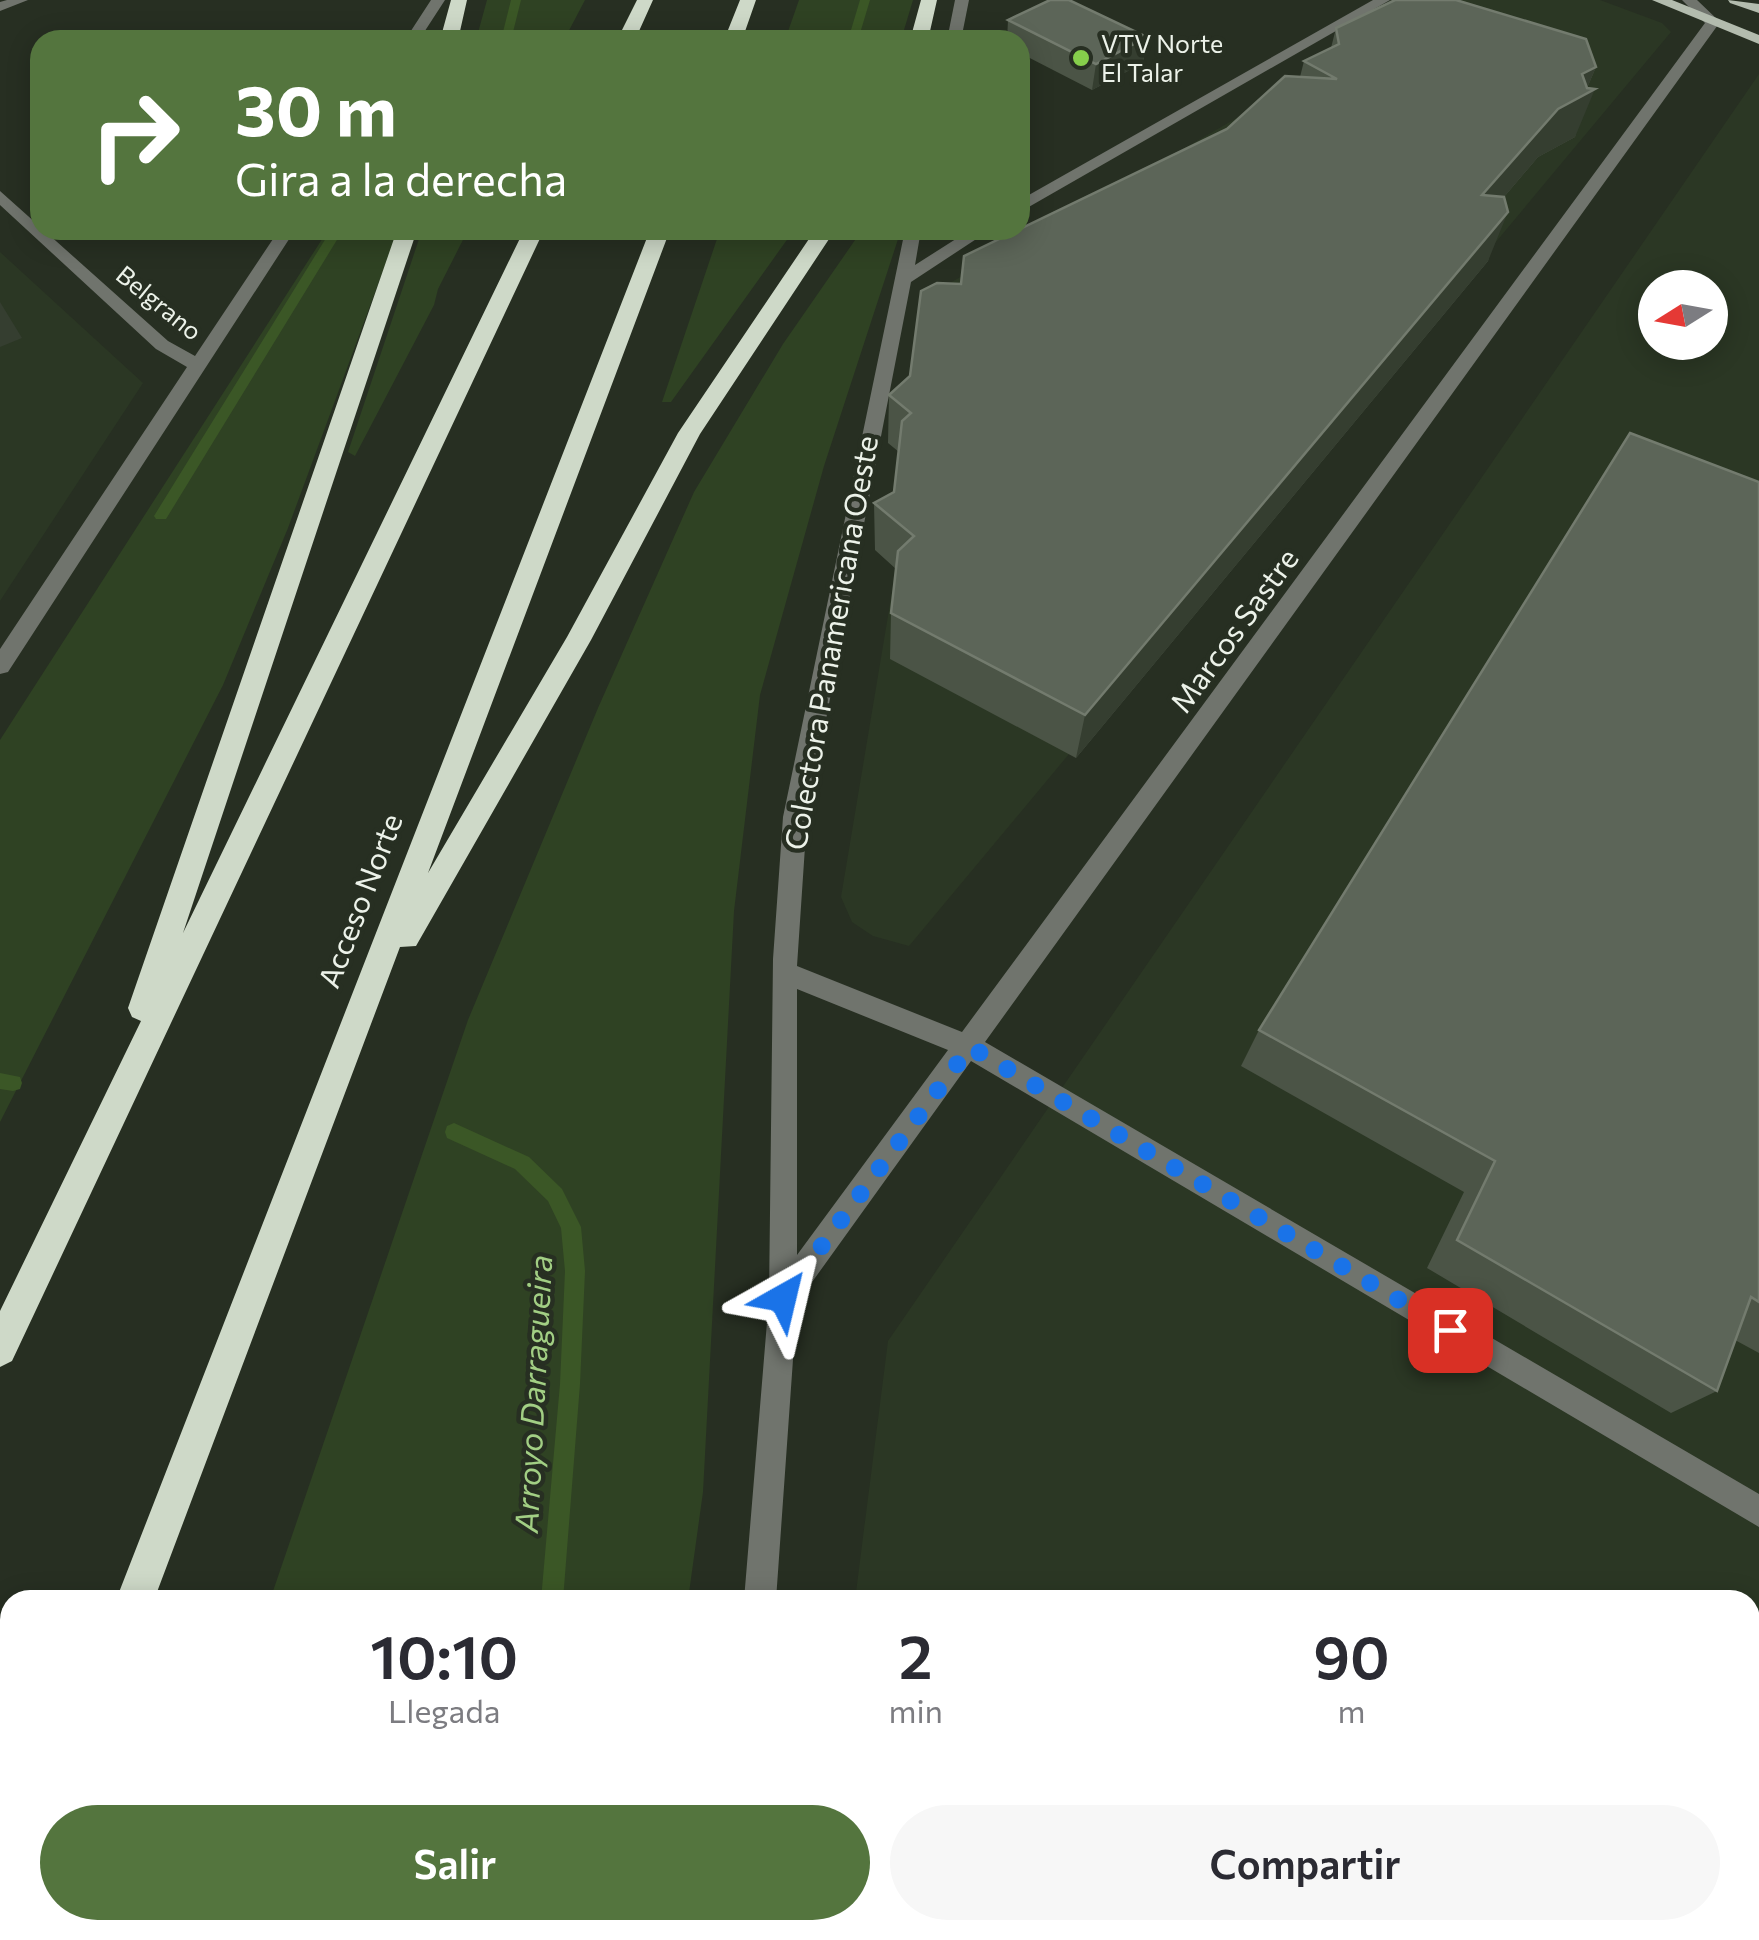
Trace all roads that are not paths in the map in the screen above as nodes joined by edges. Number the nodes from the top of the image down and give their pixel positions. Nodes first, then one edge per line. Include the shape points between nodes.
1 (21, 0) edge
2 (438, 0) edge
3 (459, 0) edge
4 (645, 0) edge
5 (748, 0) edge
6 (928, 0) edge
7 (962, 0) edge
8 (1383, 0) edge
9 (1659, 0) edge
10 (1689, 0) edge
11 (1735, 0) edge
12 (0, 7) edge
13 (1759, 9) edge
14 (1713, 22) junction
15 (418, 30) edge
16 (452, 30) edge
17 (631, 30) edge
18 (737, 30) edge
19 (921, 30) edge
20 (956, 30) edge
21 (1759, 40) edge
22 (1030, 182) edge
23 (1053, 186) junction
24 (0, 196) edge
25 (1030, 201) edge
26 (30, 224) edge
27 (48, 240) edge
28 (280, 240) edge
29 (403, 240) edge
30 (529, 240) edge
31 (656, 240) edge
32 (818, 240) edge
33 (911, 240) edge
34 (966, 240) edge
35 (902, 280) junction
36 (198, 366) junction
37 (0, 666) edge
38 (786, 973) junction
39 (360, 1017) junction
40 (970, 1047) junction
41 (100, 1136) junction
42 (783, 1298) junction
43 (0, 1349) edge
44 (1759, 1511) edge
45 (139, 1590) edge
46 (761, 1590) edge

1 - 12 street
2 - 15 street
3 - 16 highway
4 - 17 highway
5 - 18 highway
6 - 19 highway
7 - 20 street
8 - 23 street
9 - 14 main road
10 - 14 street
11 - 13 main road
14 - 21 main road
14 - 40 street, Marcos Sastre
22 - 23 street
23 - 25 street
24 - 26 street, Belgrano
27 - 36 street, Belgrano via 162,345
28 - 36 street
29 - 41 highway
30 - 41 highway
31 - 39 highway, Acceso Norte
32 - 39 highway via 689,433
33 - 35 street, Colectora Panamericana Oeste
34 - 35 street
35 - 38 street, Colectora Panamericana Oeste via 795,817
36 - 37 street
38 - 40 street
38 - 42 street, Colectora Panamericana Oeste
39 - 45 highway, Acceso Norte
40 - 42 street, Marcos Sastre
40 - 44 street
41 - 43 highway
42 - 46 street, Colectora Panamericana Oeste

